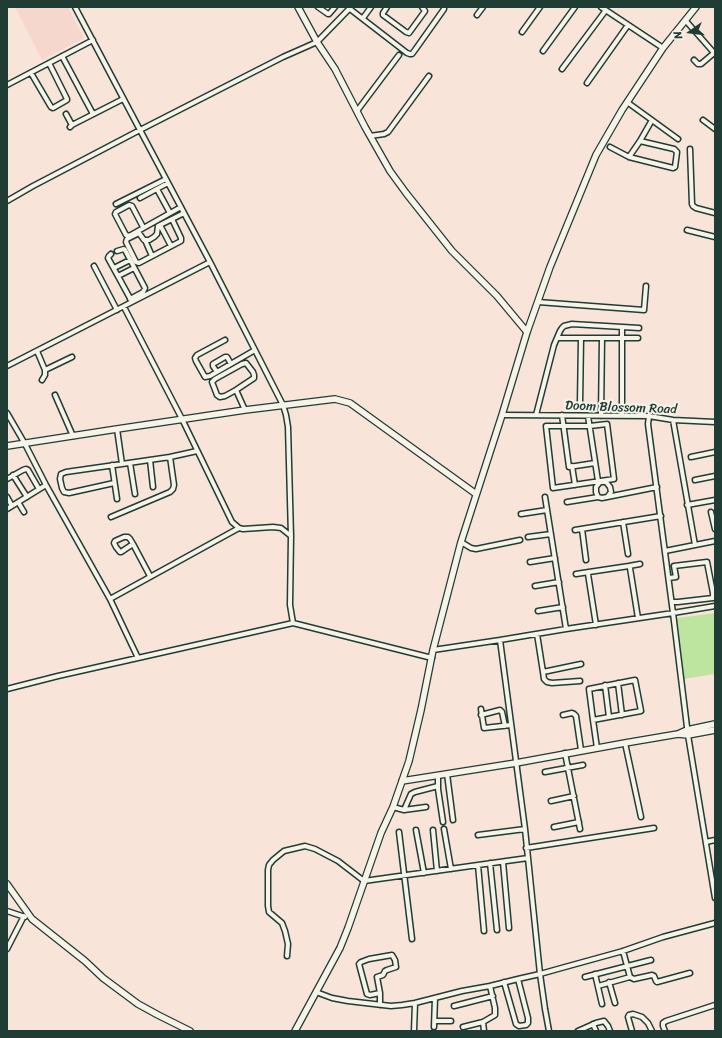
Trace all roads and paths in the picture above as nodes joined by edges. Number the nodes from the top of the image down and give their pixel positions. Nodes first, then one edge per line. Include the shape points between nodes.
1 (75, 7) edge
2 (298, 7) edge
3 (318, 7) edge
4 (335, 7) edge
5 (371, 7) edge
6 (388, 7) edge
7 (422, 7) edge
8 (444, 7) edge
9 (482, 7) edge
10 (540, 7) edge
11 (575, 7) edge
12 (601, 7) edge
13 (696, 7) edge
14 (351, 8) edge
15 (606, 10) junction
16 (477, 15) dead end
17 (363, 18) junction
18 (686, 21) junction
19 (628, 25) junction
20 (522, 32) dead end
21 (93, 40) junction
22 (317, 42) junction
23 (663, 48) junction
24 (543, 51) dead end
25 (715, 53) edge
26 (399, 55) dead end
27 (62, 56) junction
28 (694, 60) dead end
29 (49, 63) junction
30 (562, 69) dead end
31 (31, 73) junction
32 (429, 76) dead end
33 (587, 83) dead end
34 (7, 85) edge
35 (123, 99) junction
36 (627, 102) junction
37 (357, 110) junction
38 (66, 114) dead end
39 (93, 114) junction
40 (652, 120) junction
41 (703, 120) dead end
42 (715, 129) edge
43 (140, 130) junction
44 (370, 136) junction
45 (678, 139) dead end
46 (640, 141) junction
47 (610, 147) dead end
48 (690, 149) dead end
49 (629, 157) junction
50 (166, 179) junction
51 (168, 183) junction
52 (157, 189) junction
53 (140, 198) dead end
54 (7, 201) edge
55 (116, 204) dead end
56 (181, 207) junction
57 (170, 213) junction
58 (184, 213) junction
59 (715, 213) edge
60 (172, 219) junction
61 (160, 225) junction
62 (143, 227) junction
63 (687, 230) dead end
64 (715, 237) edge
65 (145, 240) junction
66 (171, 246) junction
67 (118, 251) dead end
68 (111, 254) dead end
69 (152, 256) junction
70 (130, 260) junction
71 (210, 262) junction
72 (94, 266) dead end
73 (114, 268) junction
74 (134, 268) junction
75 (118, 276) junction
76 (646, 286) dead end
77 (131, 301) junction
78 (538, 302) junction
79 (124, 307) junction
80 (117, 310) junction
81 (622, 328) junction
82 (638, 328) dead end
83 (527, 332) junction
84 (557, 338) junction
85 (581, 338) junction
86 (602, 338) junction
87 (622, 338) junction
88 (638, 338) dead end
89 (225, 340) dead end
90 (255, 350) junction
91 (36, 351) junction
92 (72, 357) dead end
93 (231, 364) junction
94 (7, 366) edge
95 (45, 370) junction
96 (217, 372) junction
97 (42, 380) dead end
98 (236, 390) junction
99 (55, 395) dead end
100 (580, 404) dead end
101 (283, 405) junction
102 (245, 410) junction
103 (7, 413) edge
104 (502, 415) junction
105 (536, 415) junction
106 (562, 415) junction
107 (588, 416) junction
108 (601, 416) junction
109 (622, 416) junction
110 (649, 416) junction
111 (65, 418) junction
112 (182, 419) junction
113 (60, 420) dead end
114 (672, 420) junction
115 (715, 422) edge
116 (563, 426) junction
117 (590, 426) junction
118 (117, 429) junction
119 (73, 436) junction
120 (25, 444) junction
121 (7, 446) edge
122 (197, 451) junction
123 (715, 452) edge
124 (170, 457) junction
125 (691, 457) dead end
126 (150, 460) junction
127 (130, 463) junction
128 (595, 463) junction
129 (122, 464) junction
130 (112, 465) junction
131 (572, 466) junction
132 (14, 475) junction
133 (715, 476) edge
134 (7, 479) edge
135 (695, 480) dead end
136 (598, 481) junction
137 (114, 483) junction
138 (46, 485) junction
139 (575, 485) junction
140 (153, 487) dead end
141 (657, 488) junction
142 (39, 489) junction
143 (135, 494) dead end
144 (476, 494) junction
145 (608, 496) junction
146 (7, 497) edge
147 (27, 497) junction
148 (545, 497) dead end
149 (598, 497) junction
150 (118, 499) dead end
151 (715, 500) edge
152 (18, 502) junction
153 (567, 502) dead end
154 (687, 505) junction
155 (12, 506) junction
156 (7, 509) edge
157 (547, 510) junction
158 (24, 512) dead end
159 (712, 512) dead end
160 (521, 514) dead end
161 (661, 516) junction
162 (111, 517) dead end
163 (623, 522) junction
164 (239, 528) junction
165 (582, 529) junction
166 (715, 529) edge
167 (575, 530) dead end
168 (551, 534) junction
169 (291, 536) junction
170 (528, 538) dead end
171 (520, 540) dead end
172 (715, 541) edge
173 (461, 542) junction
174 (133, 544) junction
175 (695, 545) junction
176 (665, 551) junction
177 (628, 554) dead end
178 (555, 558) junction
179 (586, 560) dead end
180 (530, 562) dead end
181 (640, 564) dead end
182 (629, 566) junction
183 (589, 572) junction
184 (576, 574) dead end
185 (150, 576) junction
186 (669, 578) junction
187 (559, 582) junction
188 (535, 586) dead end
189 (110, 599) junction
190 (672, 602) junction
191 (715, 606) edge
192 (563, 607) junction
193 (538, 611) dead end
194 (673, 613) junction
195 (638, 618) junction
196 (293, 624) junction
197 (596, 625) junction
198 (566, 629) junction
199 (536, 634) junction
200 (500, 640) junction
201 (433, 650) junction
202 (138, 658) junction
203 (432, 658) junction
204 (581, 664) dead end
205 (543, 672) junction
206 (580, 681) dead end
207 (618, 683) junction
208 (605, 685) junction
209 (7, 689) edge
210 (481, 709) dead end
211 (564, 714) dead end
212 (481, 715) junction
213 (622, 715) junction
214 (609, 717) junction
215 (593, 720) junction
216 (715, 724) edge
217 (511, 725) junction
218 (505, 726) junction
219 (715, 730) edge
220 (688, 733) junction
221 (624, 742) junction
222 (597, 748) junction
223 (581, 750) junction
224 (565, 753) junction
225 (516, 763) junction
226 (583, 765) dead end
227 (568, 768) junction
228 (545, 772) dead end
229 (447, 774) junction
230 (438, 776) junction
231 (402, 781) junction
232 (438, 786) junction
233 (574, 796) junction
234 (551, 801) dead end
235 (393, 807) junction
236 (426, 807) dead end
237 (404, 810) junction
238 (641, 817) dead end
239 (453, 820) dead end
240 (443, 822) dead end
241 (579, 822) junction
242 (554, 827) dead end
243 (654, 828) dead end
244 (444, 829) dead end
245 (525, 829) junction
246 (580, 829) dead end
247 (416, 830) dead end
248 (433, 830) dead end
249 (400, 832) dead end
250 (478, 835) dead end
251 (715, 840) edge
252 (706, 842) junction
253 (526, 848) junction
254 (528, 858) junction
255 (503, 862) junction
256 (490, 863) junction
257 (478, 865) junction
258 (451, 869) junction
259 (438, 871) junction
260 (424, 873) junction
261 (404, 876) junction
262 (364, 881) junction
263 (7, 884) edge
264 (715, 897) edge
265 (7, 911) edge
266 (24, 916) junction
267 (32, 919) junction
268 (715, 922) edge
269 (509, 928) dead end
270 (497, 930) dead end
271 (484, 931) dead end
272 (412, 939) dead end
273 (7, 949) edge
274 (623, 951) junction
275 (288, 956) dead end
276 (651, 960) dead end
277 (627, 966) junction
278 (690, 973) dead end
279 (540, 974) junction
280 (595, 974) junction
281 (585, 977) dead end
282 (630, 977) junction
283 (518, 978) junction
284 (504, 982) junction
285 (610, 982) junction
286 (490, 986) junction
287 (598, 986) junction
288 (316, 992) junction
289 (380, 993) junction
290 (493, 996) junction
291 (434, 998) junction
292 (415, 1003) junction
293 (615, 1003) dead end
294 (602, 1004) dead end
295 (380, 1005) junction
296 (715, 1005) edge
297 (454, 1006) dead end
298 (435, 1021) junction
299 (451, 1021) dead end
300 (483, 1022) junction
301 (593, 1024) junction
302 (434, 1027) dead end
303 (463, 1027) dead end
304 (190, 1031) edge
305 (295, 1031) edge
306 (414, 1031) edge
307 (484, 1031) edge
308 (549, 1031) edge
309 (578, 1031) edge
310 (596, 1031) edge
311 (610, 1031) edge
312 (632, 1031) edge
313 (652, 1031) edge
314 (665, 1031) edge

1 - 21 street
2 - 22 street
3 - 4 street via 329,14
5 - 17 street
6 - 7 street via 383,15 409,33 425,11
8 - 17 street via 412,54 407,53
9 - 16 street
10 - 20 street
11 - 24 street
12 - 15 street
13 - 18 street
14 - 17 street
14 - 22 street
15 - 19 street
15 - 30 street
18 - 23 street
18 - 25 street
19 - 23 street
19 - 33 street
21 - 27 street
21 - 35 street
22 - 37 street
22 - 43 street
23 - 36 street
25 - 28 street via 701,64
26 - 37 street
27 - 29 street
27 - 39 street
29 - 31 street
29 - 31 street via 68,99 53,108
31 - 34 street
32 - 44 street via 388,132
35 - 39 street
35 - 43 street
36 - 40 street
36 - 78 street via 596,155
37 - 44 street
38 - 39 street via 71,126
40 - 45 street
40 - 46 street
41 - 42 street
43 - 50 street
43 - 54 street
44 - 83 street via 406,193 452,250 497,296
46 - 49 street
46 - 49 street via 677,152 675,167
47 - 49 street
48 - 59 street via 692,204 696,208
50 - 51 street
50 - 55 street
51 - 52 street
51 - 56 street
52 - 53 street
52 - 57 street
56 - 57 street
56 - 58 street
57 - 62 street
58 - 60 street
58 - 71 street
60 - 61 street
60 - 66 street via 182,240
61 - 65 street via 155,236
61 - 66 street
62 - 62 street via 127,236 116,212 132,206
63 - 64 street
65 - 69 street
65 - 69 street via 138,233 126,242 136,262
66 - 69 street
67 - 70 street via 124,249
68 - 73 street via 108,258
70 - 73 street
70 - 74 street
71 - 77 street
71 - 90 street
72 - 80 street
73 - 75 street
74 - 75 street
74 - 77 street via 145,288 144,292
75 - 77 street
76 - 78 street via 644,310
77 - 79 street
78 - 83 street
79 - 80 street
79 - 112 street
80 - 91 street
81 - 82 street
81 - 84 street via 572,324 564,326
81 - 87 street
83 - 104 street
84 - 85 street
84 - 105 street
85 - 86 street
85 - 100 street
86 - 87 street
86 - 108 street
87 - 88 street
87 - 109 street
89 - 96 street via 195,358 205,377
90 - 93 street
90 - 101 street
91 - 94 street
91 - 95 street
92 - 95 street
93 - 96 street
93 - 96 street via 225,357 213,364
95 - 97 street
98 - 98 street via 220,397 212,382 246,363 254,378
98 - 102 street
99 - 111 street
101 - 102 street
101 - 144 street via 335,399 350,403
101 - 169 street via 288,426
102 - 112 street
103 - 120 street
104 - 105 street, Doom Blossom Road
104 - 144 street
105 - 106 street, Doom Blossom Road
106 - 107 street, Doom Blossom Road
106 - 116 street
107 - 108 street, Doom Blossom Road
107 - 117 street
108 - 109 street, Doom Blossom Road
109 - 110 street, Doom Blossom Road
110 - 114 street, Doom Blossom Road
110 - 141 street
111 - 113 street
111 - 119 street
112 - 118 street
112 - 122 street
114 - 115 street, Doom Blossom Road
114 - 154 street
116 - 117 street
116 - 131 street via 569,467
116 - 139 street via 546,426 553,488
117 - 128 street
117 - 136 street via 608,424 614,479
118 - 119 street
118 - 129 street
119 - 120 street
120 - 121 street
120 - 138 street
122 - 124 street
122 - 164 street via 232,522
123 - 125 street
124 - 126 street
124 - 162 street via 173,489
126 - 127 street
126 - 140 street
127 - 129 street
127 - 143 street
128 - 131 street
128 - 136 street
129 - 130 street
130 - 137 street
130 - 137 street via 66,472 61,474 60,479 64,492 69,493
131 - 139 street
132 - 134 street
132 - 142 street via 28,470
132 - 147 street
133 - 135 street
136 - 139 street
137 - 150 street
138 - 142 street
138 - 189 street
141 - 145 street
141 - 161 street
142 - 147 street
144 - 173 street
145 - 149 street
145 - 149 street via 610,487 606,482 600,482 596,486
146 - 155 street
147 - 152 street
148 - 157 street
149 - 153 street
151 - 154 street
152 - 155 street
152 - 158 street
154 - 175 street
155 - 156 street
157 - 160 street
157 - 168 street
159 - 166 street
161 - 163 street
161 - 176 street
163 - 165 street
163 - 177 street
164 - 169 street via 277,527
164 - 185 street
165 - 167 street
165 - 179 street
168 - 170 street
168 - 178 street
169 - 196 street via 290,605
171 - 173 street via 476,549
172 - 175 street
173 - 201 street
174 - 174 street via 126,536 114,543 120,552
174 - 185 street
175 - 176 street
176 - 186 street
178 - 180 street
178 - 187 street
181 - 182 street
182 - 183 street
182 - 195 street
183 - 184 street
183 - 197 street
185 - 189 street
186 - 190 street
186 - 190 street via 676,577 674,566 707,562 713,592 713,598
187 - 188 street
187 - 192 street
189 - 202 street
190 - 194 street
191 - 194 street
192 - 193 street
192 - 198 street
194 - 195 street
194 - 220 street
195 - 197 street
196 - 202 street
196 - 203 street
197 - 198 street
198 - 199 street
199 - 200 street
199 - 205 street
200 - 201 street
200 - 217 street
201 - 203 street
202 - 209 street
203 - 231 street
204 - 205 street
205 - 206 street via 547,682
207 - 208 street
207 - 213 street
207 - 213 street via 635,680 641,711
208 - 214 street
208 - 215 street via 589,689
210 - 212 street
211 - 223 street via 576,716
212 - 218 street via 484,728
212 - 218 street via 500,710
213 - 214 street
214 - 215 street
215 - 222 street
216 - 220 street
217 - 218 street
217 - 225 street
219 - 220 street
220 - 221 street
220 - 252 street
221 - 222 street
221 - 238 street
222 - 223 street
223 - 224 street
224 - 225 street
224 - 227 street
225 - 229 street
225 - 245 street
226 - 227 street
227 - 228 street
227 - 233 street
229 - 230 street
229 - 239 street
230 - 231 street
230 - 232 street
231 - 235 street
232 - 237 street via 411,794
232 - 240 street
233 - 234 street
233 - 241 street
235 - 237 street
235 - 262 street
236 - 237 street
241 - 242 street
241 - 246 street
243 - 253 street
244 - 258 street
245 - 250 street
245 - 253 street
247 - 260 street
248 - 259 street
249 - 261 street
251 - 252 street
252 - 264 street
253 - 254 street
254 - 255 street
254 - 279 street
255 - 256 street
255 - 269 street
256 - 257 street
256 - 270 street
257 - 258 street
257 - 271 street
258 - 259 street
259 - 260 street
260 - 261 street
261 - 262 street
261 - 272 street
262 - 275 street via 338,861 305,846 284,851 273,860 268,870 268,906 269,912 282,923 286,931
262 - 288 street via 340,948
263 - 267 street
265 - 266 street
266 - 267 street
266 - 273 street
267 - 304 street via 118,990 138,1004
268 - 274 street
274 - 277 street
274 - 279 street
276 - 277 street
277 - 280 street
277 - 282 street
278 - 282 street via 657,982 652,975 634,979
279 - 283 street
279 - 308 street
280 - 281 street
280 - 287 street
282 - 285 street
283 - 284 street
283 - 284 street via 528,1018 526,1025 516,1024
284 - 286 street
285 - 287 street
285 - 293 street
286 - 290 street
286 - 291 street
287 - 294 street
288 - 295 street via 339,1000
288 - 305 street
289 - 289 street via 367,994 359,964 369,959 392,955 396,968 387,970 377,977
289 - 295 street
290 - 297 street
290 - 300 street via 496,1015
291 - 292 street
291 - 298 street
292 - 295 street
292 - 306 street
296 - 314 street via 666,1021 663,1023
298 - 299 street
298 - 302 street
300 - 303 street
300 - 307 street
301 - 309 street
301 - 310 street
301 - 311 street via 604,1021
312 - 313 street via 628,1017 633,1014 642,1017

